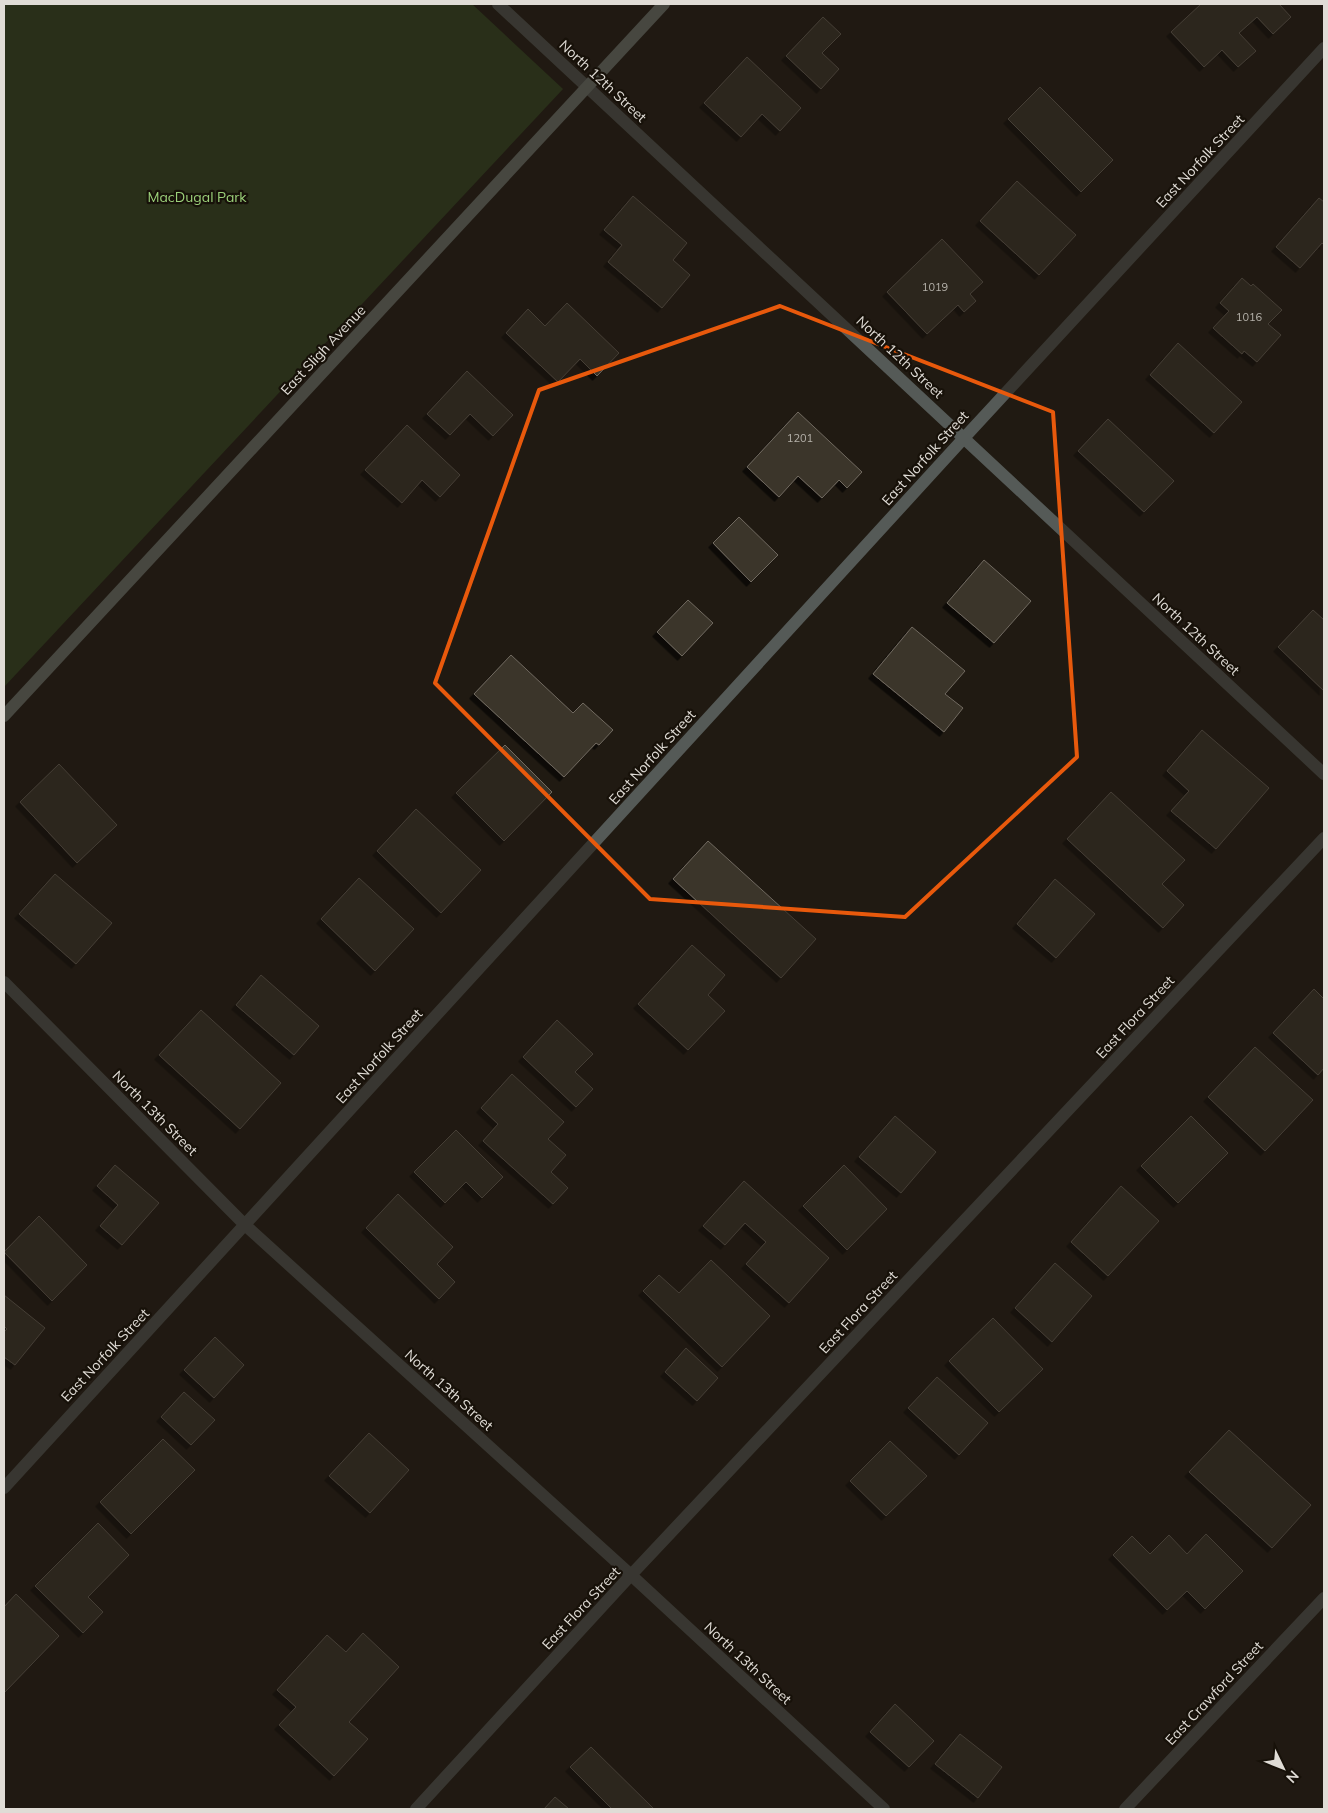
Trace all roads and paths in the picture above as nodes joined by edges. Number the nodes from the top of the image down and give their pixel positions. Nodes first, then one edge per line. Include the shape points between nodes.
1 (498, 4) edge
2 (664, 4) edge
3 (1324, 48) edge
4 (587, 87) junction
5 (964, 438) junction
6 (4, 716) edge
7 (1324, 774) edge
8 (1324, 838) edge
9 (4, 982) edge
10 (245, 1225) junction
11 (4, 1488) edge
12 (631, 1575) junction
13 (1324, 1598) edge
14 (416, 1809) edge
15 (884, 1809) edge
16 (1125, 1809) edge

1 - 4 street, North 12th Street
2 - 4 street, East Sligh Avenue
3 - 5 street, East Norfolk Street
4 - 5 street, North 12th Street
4 - 6 street, East Sligh Avenue
5 - 7 street, North 12th Street
5 - 10 street, East Norfolk Street
8 - 12 street, East Flora Street
9 - 10 street, North 13th Street
10 - 11 street, East Norfolk Street
10 - 12 street, North 13th Street
12 - 14 street, East Flora Street
12 - 15 street, North 13th Street
13 - 16 street, East Crawford Street

